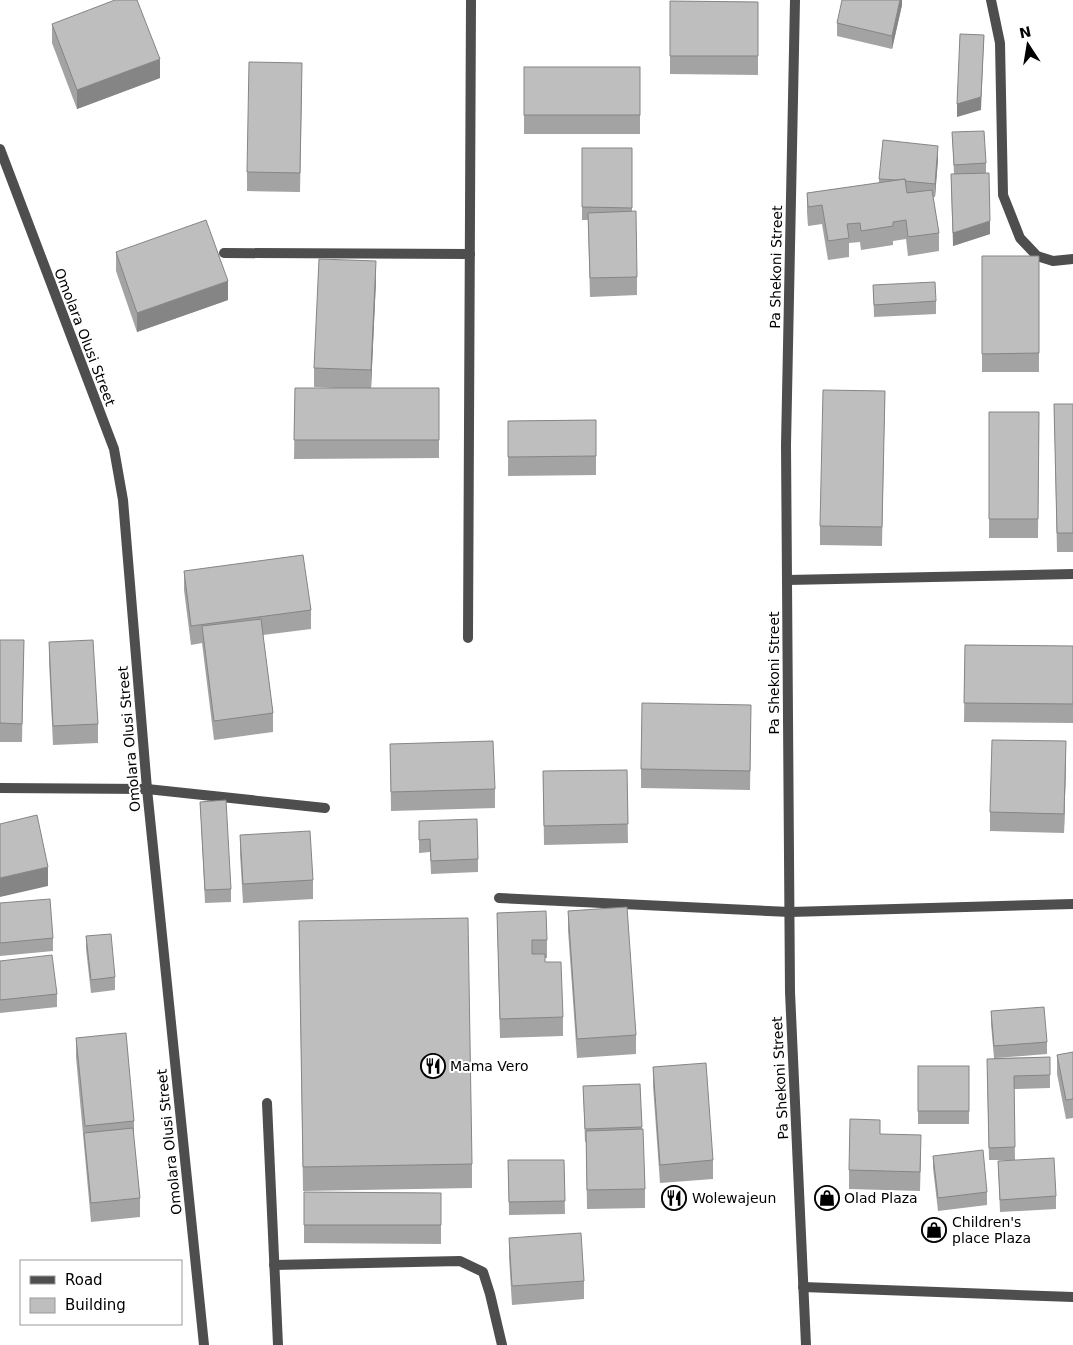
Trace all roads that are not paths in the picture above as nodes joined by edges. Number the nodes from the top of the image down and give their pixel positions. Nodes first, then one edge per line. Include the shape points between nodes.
1 (471, 0) edge
2 (795, 0) edge
3 (991, 0) edge
4 (0, 149) edge
5 (224, 253) dead end
6 (470, 254) junction
7 (1073, 259) edge
8 (1073, 574) edge
9 (788, 580) junction
10 (468, 638) dead end
11 (0, 788) edge
12 (147, 789) junction
13 (325, 808) dead end
14 (500, 898) dead end
15 (1073, 904) edge
16 (790, 912) junction
17 (267, 1103) dead end
18 (274, 1266) junction
19 (804, 1288) junction
20 (1073, 1297) edge
21 (204, 1345) edge
22 (278, 1345) edge
23 (502, 1345) edge
24 (806, 1345) edge

1 - 6 street
2 - 9 street, Pa Shekoni Street via 787,435
3 - 7 street via 1000,43 1003,196 1020,238 1037,256 1053,261
4 - 12 street, Omolara Olusi Street via 114,449 123,500
5 - 6 street
6 - 10 street
8 - 9 street
9 - 16 street, Pa Shekoni Street
11 - 12 street
12 - 13 street
12 - 21 street, Omolara Olusi Street
14 - 16 street
15 - 16 street
16 - 19 street, Pa Shekoni Street via 790,992
17 - 18 street
18 - 22 street
18 - 23 street via 460,1261 482,1272
19 - 20 street
19 - 24 street, Pa Shekoni Street

